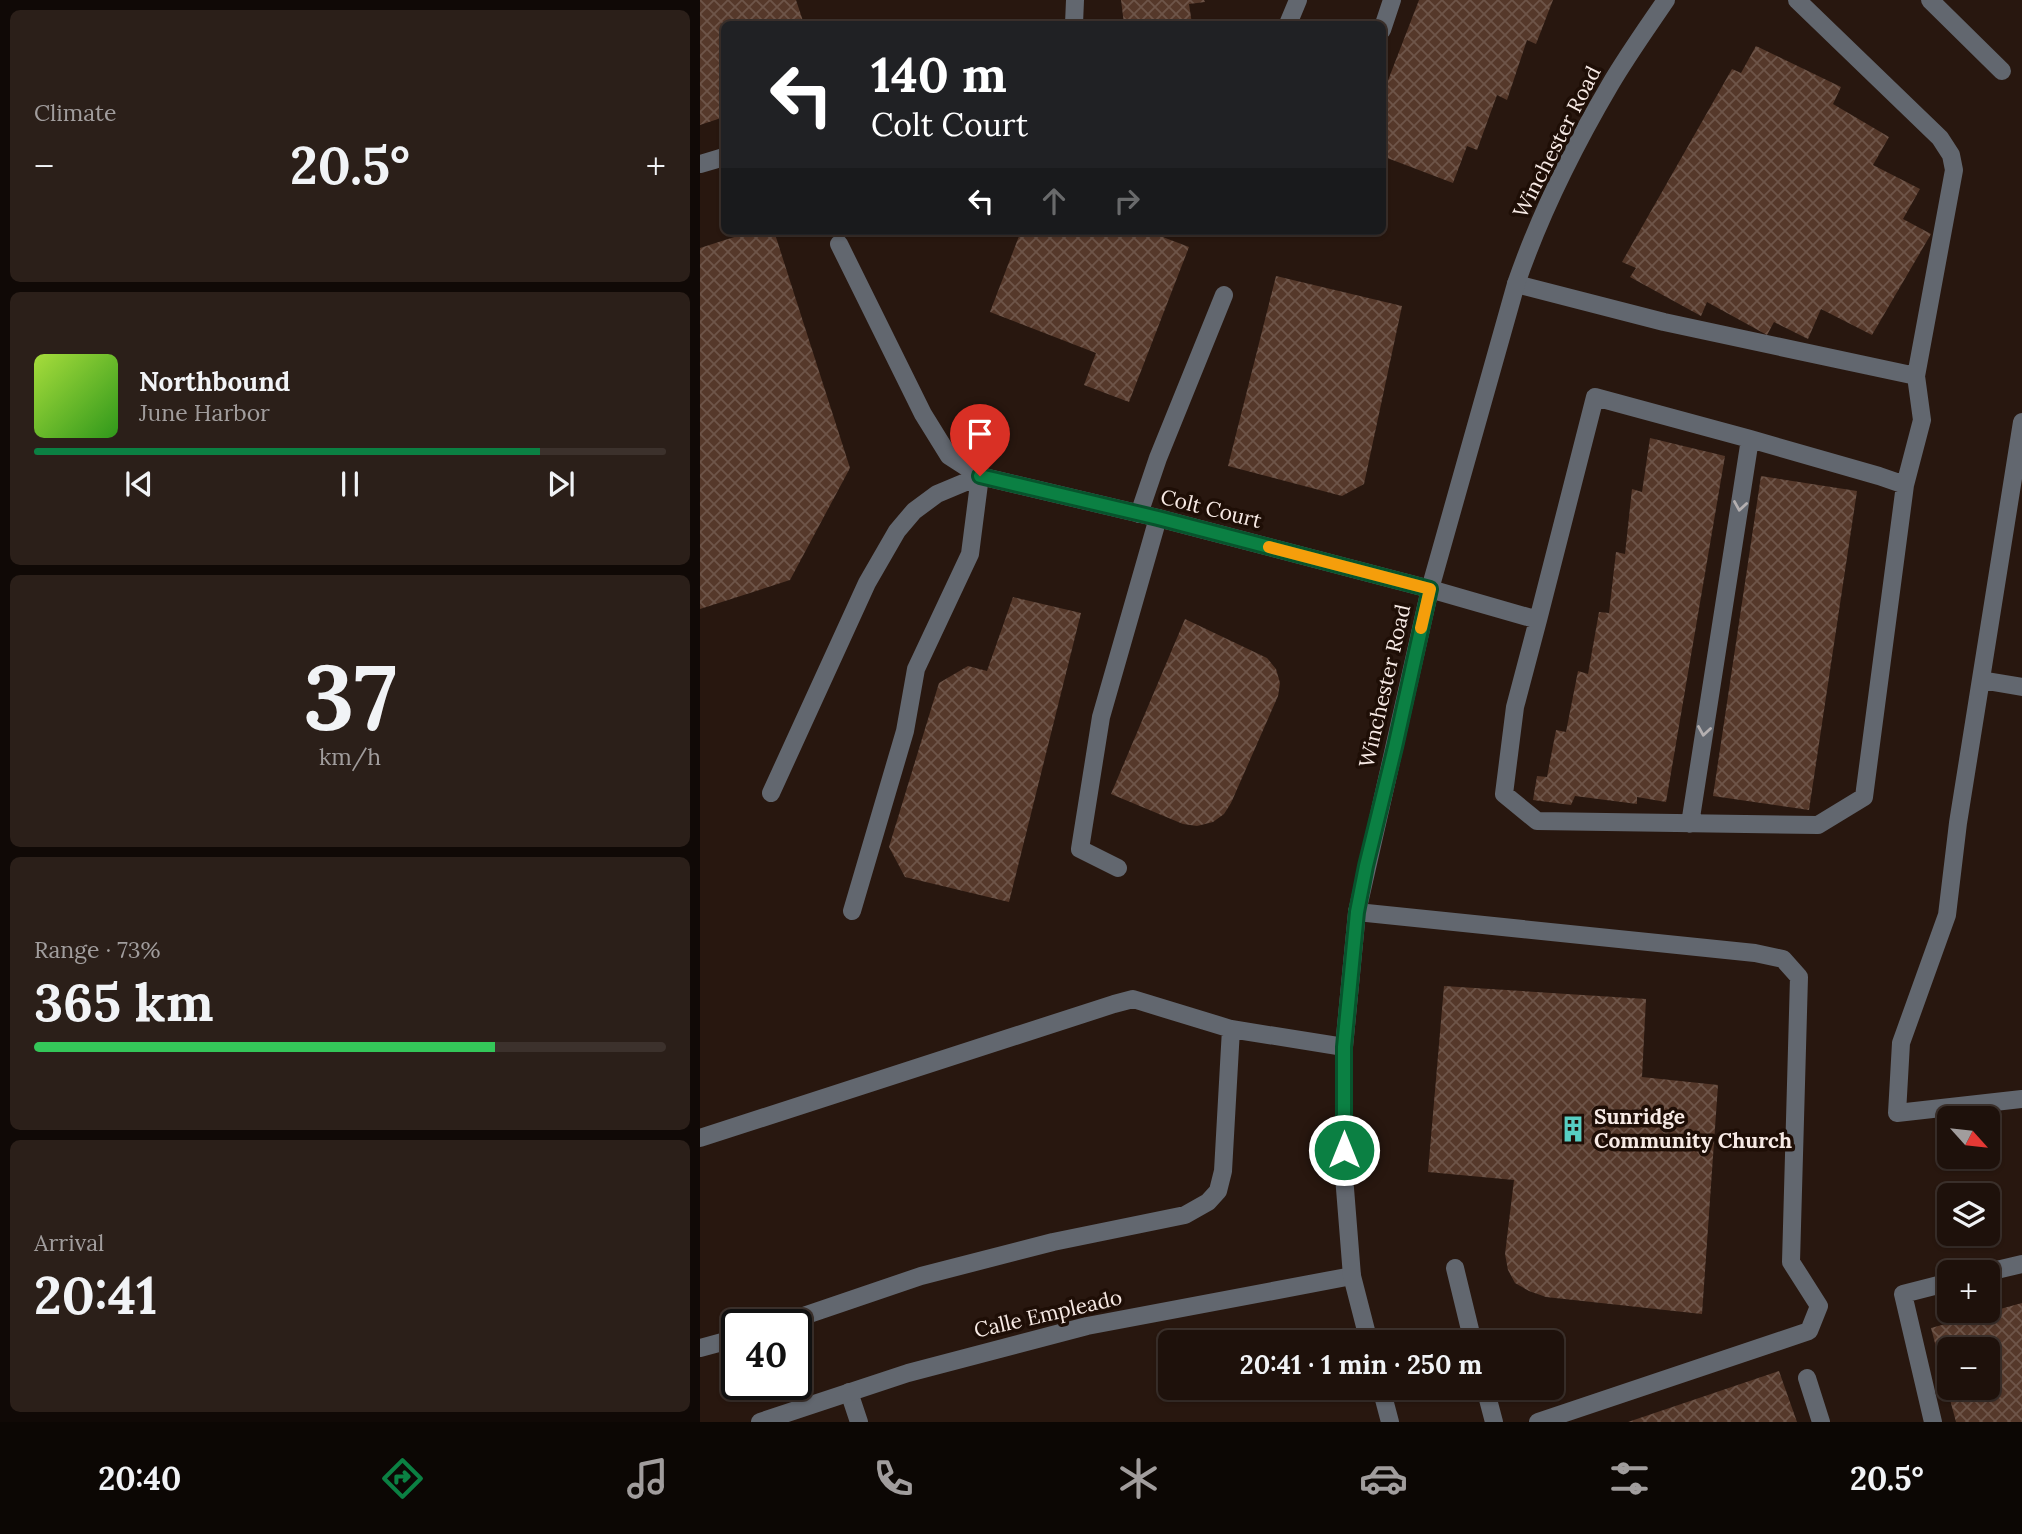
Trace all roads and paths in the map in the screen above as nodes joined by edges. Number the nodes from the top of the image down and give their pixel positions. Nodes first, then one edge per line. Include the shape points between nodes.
1 (1074, 0) edge
2 (1298, 0) edge
3 (1392, 0) edge
4 (1666, 0) edge
5 (1797, 0) edge
6 (1930, 0) edge
7 (1074, 21) edge
8 (1289, 21) edge
9 (1385, 21) edge
10 (2002, 71) dead end
11 (721, 158) edge
12 (700, 164) edge
13 (839, 244) dead end
14 (1517, 284) junction
15 (1224, 295) dead end
16 (1916, 376) junction
17 (2022, 422) edge
18 (1750, 439) junction
19 (980, 476) junction
20 (1905, 485) junction
21 (1139, 514) junction
22 (1158, 518) junction
23 (1430, 589) junction
24 (1538, 620) junction
25 (1981, 680) junction
26 (2022, 687) edge
27 (771, 793) dead end
28 (1690, 824) junction
29 (1118, 868) dead end
30 (852, 911) dead end
31 (1357, 912) junction
32 (1231, 1029) junction
33 (1344, 1047) junction
34 (2022, 1099) edge
35 (700, 1138) edge
36 (2022, 1264) edge
37 (1455, 1268) dead end
38 (2000, 1269) edge
39 (1352, 1276) junction
40 (1937, 1285) edge
41 (812, 1313) edge
42 (1366, 1330) edge
43 (1471, 1330) edge
44 (721, 1342) edge
45 (700, 1348) edge
46 (1807, 1378) dead end
47 (849, 1392) junction
48 (1384, 1400) edge
49 (1488, 1400) edge
50 (760, 1422) edge
51 (859, 1422) edge
52 (1390, 1422) edge
53 (1494, 1422) edge
54 (1538, 1422) edge
55 (1821, 1422) edge
56 (1933, 1422) edge

1 - 7 street
2 - 8 street
3 - 9 street
4 - 14 street, Winchester Road via 1610,84 1564,169 1529,245
5 - 16 street via 1940,138 1951,155 1954,170
6 - 10 street
11 - 12 street
13 - 19 street, Colt Court via 889,348 949,456
14 - 16 street via 1664,322
14 - 23 street, Winchester Road
15 - 21 street
16 - 20 street via 1922,420
17 - 25 street
18 - 20 street
18 - 24 street via 1595,397
18 -> 28 street
19 - 21 street, Colt Court
19 - 27 street via 937,494 897,531 867,583
19 - 30 street via 971,554 916,669 905,731
20 - 28 street via 1864,797 1818,825
21 - 22 street, Colt Court
22 - 23 street, Colt Court
22 - 29 street via 1101,717 1080,849
23 - 24 street, Colt Court
23 - 31 street, Winchester Road
24 - 28 street via 1515,706 1504,794 1538,821
25 - 26 street
25 - 34 street via 1947,915 1901,1043 1897,1113
31 - 33 street, Winchester Road
31 - 54 street via 1755,953 1783,959 1799,977 1791,1262 1819,1306 1809,1331
32 - 33 street
32 - 35 street via 1133,999
32 - 41 street via 1223,1171 1218,1191 1208,1202 1185,1215 921,1276
33 - 39 street, Winchester Road via 1344,1176
36 - 38 street
37 - 43 street
39 - 42 street, Winchester Road
39 - 47 street, Calle Empleado via 1087,1326
40 - 56 street via 1903,1294
44 - 45 street
46 - 55 street
47 - 50 street, Calle Empleado
47 - 51 street
48 - 52 street
49 - 53 street

